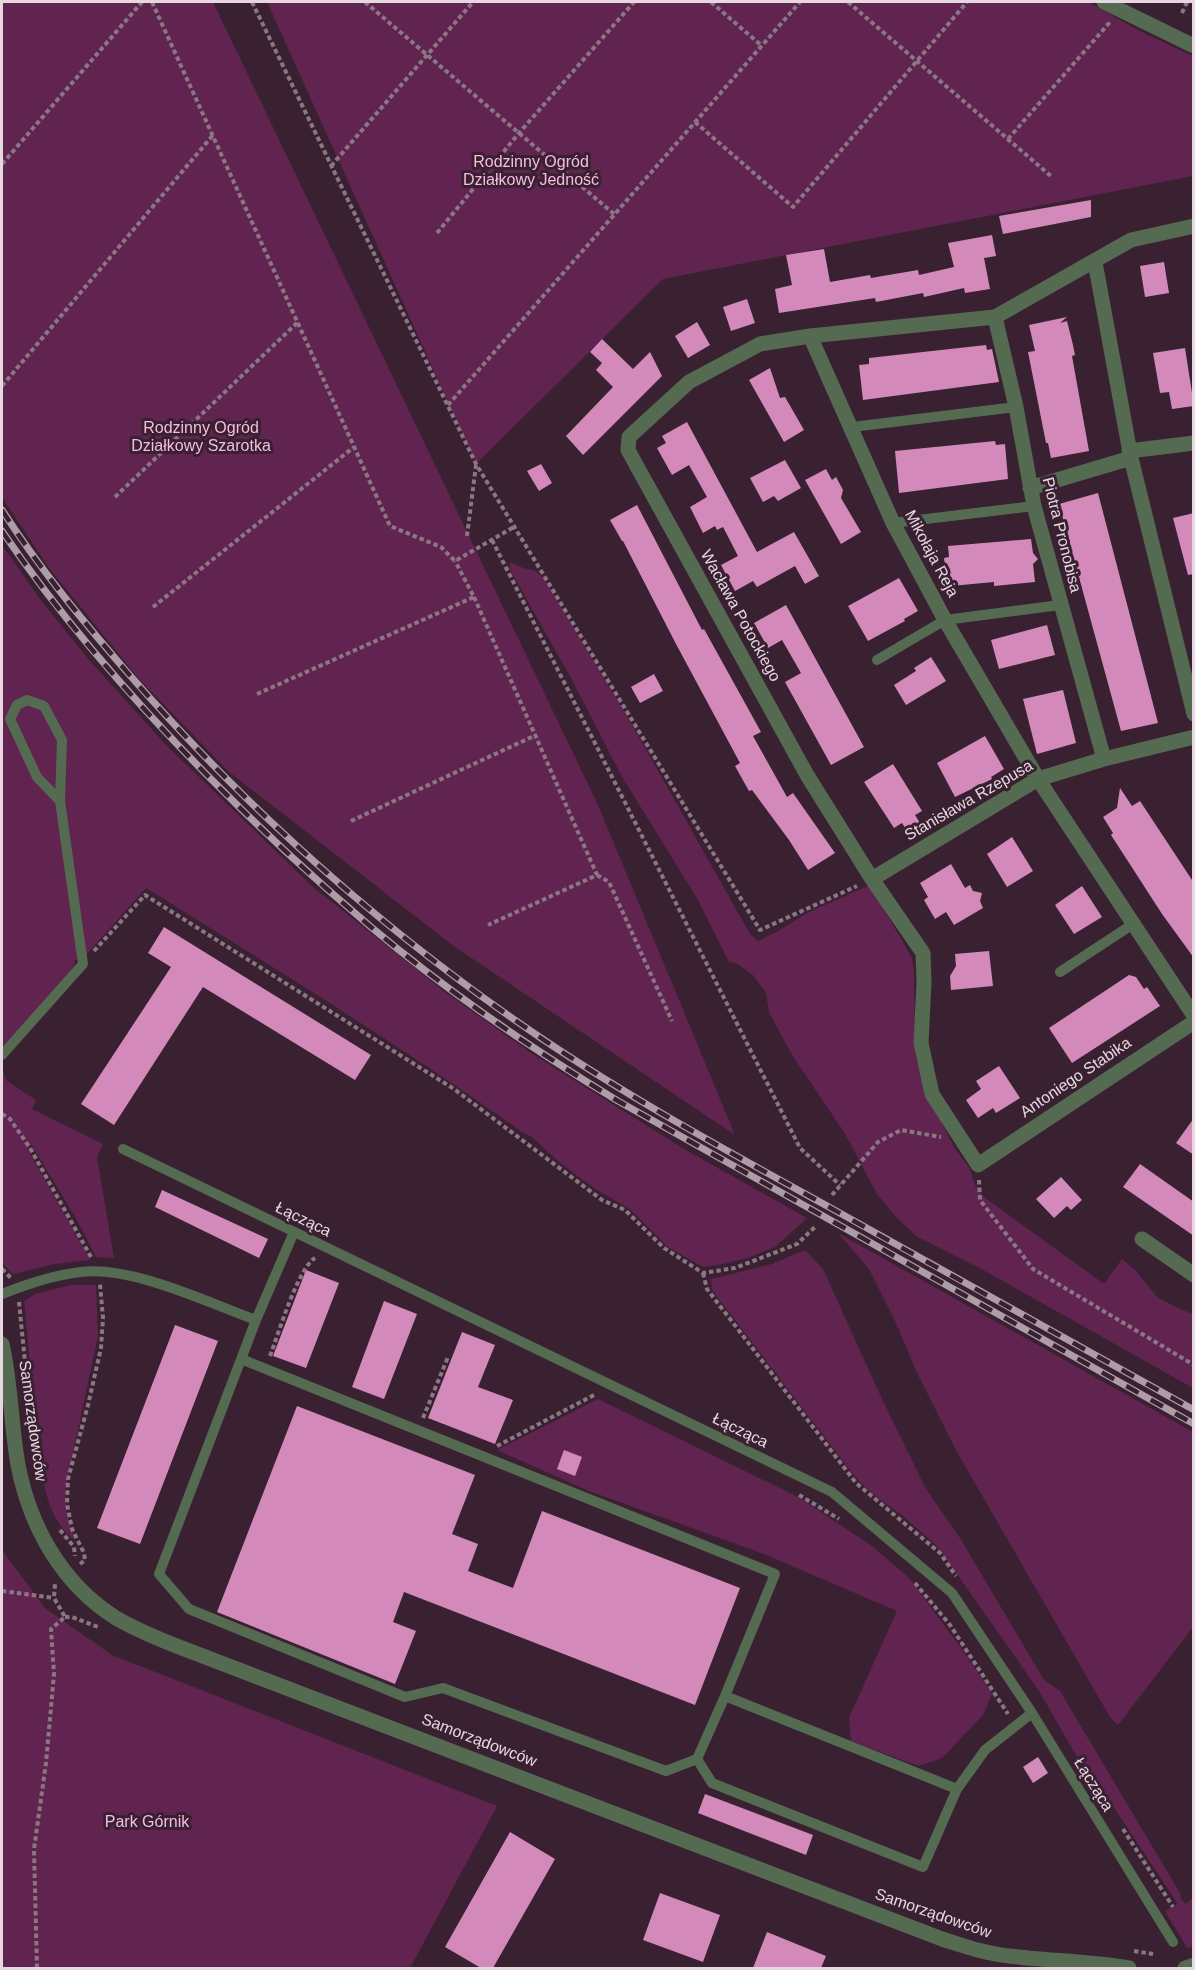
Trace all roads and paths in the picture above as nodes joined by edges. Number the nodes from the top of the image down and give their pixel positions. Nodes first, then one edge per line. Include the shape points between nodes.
1 (142, 2) edge
2 (152, 2) edge
3 (252, 2) edge
4 (365, 2) edge
5 (473, 2) edge
6 (634, 2) edge
7 (711, 2) edge
8 (800, 2) edge
9 (848, 2) edge
10 (967, 2) edge
11 (1104, 2) edge
12 (1187, 2) edge
13 (1182, 13) dead end
14 (1111, 20) dead end
15 (762, 46) junction
16 (1194, 46) edge
17 (427, 54) junction
18 (918, 61) junction
19 (695, 122) junction
20 (519, 133) junction
21 (213, 135) junction
22 (1008, 139) junction
23 (2, 164) edge
24 (332, 166) junction
25 (1052, 177) dead end
26 (614, 214) junction
27 (1194, 226) edge
28 (436, 233) dead end
29 (1095, 261) junction
30 (995, 316) junction
31 (298, 322) junction
32 (810, 336) junction
33 (2, 386) edge
34 (448, 405) junction
35 (1016, 407) junction
36 (852, 427) junction
37 (1194, 442) edge
38 (354, 447) junction
39 (1130, 455) junction
40 (477, 464) junction
41 (1030, 488) junction
42 (115, 497) dead end
43 (1034, 506) junction
44 (893, 523) junction
45 (514, 527) junction
46 (467, 536) dead end
47 (492, 540) junction
48 (455, 561) junction
49 (474, 597) junction
50 (1060, 604) junction
51 (153, 607) dead end
52 (945, 620) junction
53 (877, 660) dead end
54 (257, 694) dead end
55 (1194, 714) edge
56 (536, 735) junction
57 (1194, 737) edge
58 (1104, 759) junction
59 (1038, 779) junction
60 (60, 801) junction
61 (351, 821) dead end
62 (597, 875) junction
63 (872, 879) junction
64 (1133, 924) junction
65 (488, 925) dead end
66 (83, 964) junction
67 (1060, 972) dead end
68 (1194, 1016) edge
69 (672, 1020) dead end
70 (1194, 1022) edge
71 (2, 1055) edge
72 (2, 1114) edge
73 (963, 1142) junction
74 (123, 1149) dead end
75 (978, 1165) junction
76 (840, 1185) junction
77 (832, 1195) dead end
78 (815, 1227) dead end
79 (294, 1232) junction
80 (1142, 1239) dead end
81 (322, 1260) dead end
82 (2, 1269) edge
83 (98, 1271) junction
84 (1194, 1275) edge
85 (15, 1288) junction
86 (2, 1294) edge
87 (256, 1320) junction
88 (2, 1344) edge
89 (246, 1347) junction
90 (269, 1356) junction
91 (448, 1357) dead end
92 (241, 1359) junction
93 (280, 1361) dead end
94 (1194, 1365) edge
95 (26, 1373) dead end
96 (609, 1384) junction
97 (585, 1389) dead end
98 (595, 1394) junction
99 (606, 1400) dead end
100 (412, 1414) dead end
101 (423, 1418) junction
102 (433, 1422) dead end
103 (495, 1447) dead end
104 (792, 1491) dead end
105 (52, 1522) dead end
106 (849, 1525) dead end
107 (80, 1564) dead end
108 (64, 1571) junction
109 (910, 1577) dead end
110 (2, 1591) edge
111 (54, 1598) junction
112 (725, 1696) junction
113 (1032, 1713) junction
114 (1016, 1726) junction
115 (697, 1759) junction
116 (957, 1789) junction
117 (1173, 1942) dead end
118 (1194, 1965) edge
119 (37, 1968) edge
120 (1129, 1968) edge
121 (1185, 1968) edge

1 - 23 path
2 - 21 path
3 - 24 path
4 - 17 path
5 - 17 path
6 - 20 path
7 - 15 path
8 - 15 path
9 - 18 path
10 - 18 path
11 - 16 street
12 - 13 path
14 - 22 path
15 - 19 path
17 - 20 path
17 - 24 path
18 - 19 path via 793,207
18 - 22 path
19 - 26 path
20 - 26 path
20 - 28 path
21 - 31 path
21 - 33 path
22 - 25 path
24 - 34 path
26 - 34 path
27 - 29 street via 1131,240
29 - 30 street
29 - 39 street
30 - 32 street, Wacława Potockiego
30 - 35 street, Piotra Pronobisa
31 - 38 path
31 - 42 path
32 - 36 street, Mikołaja Reja
32 - 63 street, Wacława Potockiego via 760,344 689,382 629,437 628,450 807,775
34 - 40 path
35 - 36 lane
35 - 41 street, Piotra Pronobisa
36 - 44 street, Mikołaja Reja
37 - 39 street
38 - 48 path via 390,526 441,547
38 - 51 path
39 - 41 street
39 - 55 street
40 - 45 path
40 - 46 path
41 - 43 street, Piotra Pronobisa
43 - 44 lane
43 - 50 street, Piotra Pronobisa
44 - 52 street, Mikołaja Reja
45 - 47 path
45 - 63 path via 760,930
47 - 48 path
47 - 76 path via 800,1148
48 - 49 path
49 - 54 path
49 - 56 path
50 - 52 lane
50 - 58 street, Piotra Pronobisa
52 - 53 lane
52 - 59 street, Mikołaja Reja
56 - 61 path
56 - 62 path
57 - 58 street, Stanisława Rzepusa
58 - 59 street, Stanisława Rzepusa
59 - 63 street, Stanisława Rzepusa
59 - 64 street, Mikołaja Reja
60 - 60 lane via 62,740 44,706 27,700 16,705 10,719 37,777
60 - 66 lane
62 - 65 path
62 - 69 path via 609,882
63 - 73 street, Wacława Potockiego via 923,953 921,1043 932,1094
64 - 67 lane
64 - 68 street, Mikołaja Reja
66 - 71 lane
66 - 78 path via 145,895 454,1089 602,1200 625,1210 664,1248 703,1273 735,1268 796,1244
70 - 75 street, Antoniego Stabika
72 - 83 path via 30,1148
73 - 75 street, Wacława Potockiego
73 - 76 path via 901,1130 878,1142
74 - 79 lane, Łącząca
75 - 94 path via 980,1200 1033,1269
76 - 77 path
79 - 87 lane
79 - 96 lane, Łącząca
80 - 84 street
81 - 90 path via 314,1258 297,1283
82 - 85 path
83 - 85 lane via 54,1276
83 - 87 lane via 155,1283
83 - 107 path via 103,1318 101,1348 68,1479 67,1504 72,1528 85,1560
85 - 86 lane
85 - 95 path via 22,1317
87 - 89 lane
88 - 108 street, Samorządowców via 27,1503
89 - 90 path
89 - 92 lane
90 - 93 path
91 - 101 path
92 - 112 lane via 775,1574
92 - 115 lane via 159,1574 189,1609 405,1696 443,1688 666,1771
96 - 98 path
96 - 113 lane, Łącząca via 832,1492 952,1593
97 - 98 path
98 - 99 path
98 - 103 path
100 - 101 path
101 - 102 path
104 - 106 path
105 - 108 path via 74,1547 75,1555
108 - 111 path via 54,1586
108 - 120 street, Samorządowców via 114,1617 145,1633 942,1939 1007,1956
109 - 114 path via 950,1624
110 - 111 path
111 - 119 path via 65,1617 51,1629 54,1674 34,1849
112 - 115 lane
112 - 116 lane
113 - 114 lane
113 - 117 lane, Łącząca
114 - 116 lane via 985,1750
115 - 116 lane via 712,1783 923,1867
118 - 121 street

